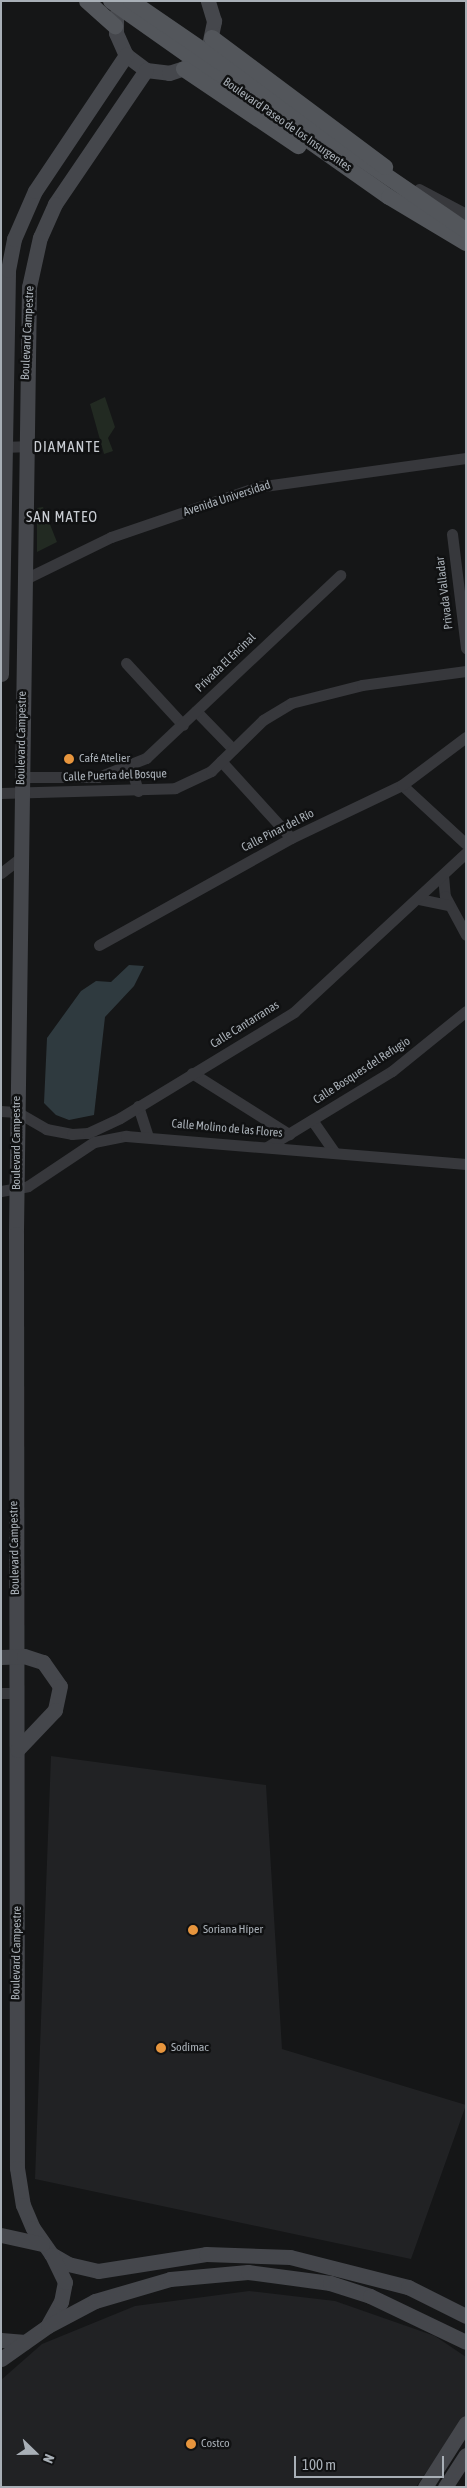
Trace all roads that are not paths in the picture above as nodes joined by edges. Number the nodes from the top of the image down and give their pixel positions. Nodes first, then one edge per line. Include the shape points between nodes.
1 (87, 1) edge
2 (208, 1) edge
3 (120, 2) edge
4 (115, 26) junction
5 (126, 55) junction
6 (199, 55) junction
7 (146, 70) junction
8 (388, 170) junction
9 (395, 193) junction
10 (466, 214) edge
11 (466, 230) edge
12 (466, 243) edge
13 (2, 431) edge
14 (25, 431) junction
15 (2, 446) edge
16 (25, 446) junction
17 (466, 458) edge
18 (452, 534) dead end
19 (340, 575) dead end
20 (25, 579) junction
21 (2, 585) edge
22 (466, 648) edge
23 (126, 663) dead end
24 (466, 671) edge
25 (1, 674) edge
26 (196, 712) junction
27 (183, 725) junction
28 (466, 737) edge
29 (233, 749) junction
30 (222, 761) junction
31 (131, 767) junction
32 (22, 785) junction
33 (402, 785) junction
34 (138, 791) junction
35 (1, 793) edge
36 (291, 838) junction
37 (466, 844) edge
38 (466, 853) edge
39 (20, 858) junction
40 (1, 873) edge
41 (443, 875) junction
42 (418, 899) junction
43 (448, 905) junction
44 (466, 934) edge
45 (99, 945) dead end
46 (466, 1011) edge
47 (192, 1073) junction
48 (138, 1106) junction
49 (1, 1111) edge
50 (17, 1112) junction
51 (312, 1120) junction
52 (289, 1134) junction
53 (148, 1136) junction
54 (267, 1147) junction
55 (335, 1152) junction
56 (466, 1164) edge
57 (1, 1191) edge
58 (18, 1191) junction
59 (9, 1656) edge
60 (1, 1693) edge
61 (17, 1693) junction
62 (17, 1750) junction
63 (1, 2235) edge
64 (46, 2249) junction
65 (466, 2316) edge
66 (48, 2326) junction
67 (1, 2340) edge
68 (25, 2342) junction
69 (466, 2342) edge
70 (1, 2359) edge
71 (466, 2423) edge
72 (466, 2455) edge
73 (425, 2487) edge
74 (445, 2487) edge

1 - 4 main road
2 - 6 street via 214,21
3 - 4 street
3 - 6 main road, Boulevard Paseo de los Insurgentes
4 - 5 street
5 - 7 street
5 - 13 street, Boulevard Campestre via 35,191 14,239 5,311
6 - 7 street via 170,73
6 - 8 main road
6 - 9 main road, Boulevard Paseo de los Insurgentes
6 - 9 main road via 349,180
7 - 14 street, Boulevard Campestre via 61,194 40,237 30,287
8 - 9 main road
8 - 10 street
9 - 11 main road, Boulevard Paseo de los Insurgentes
9 - 12 main road, Boulevard Paseo de los Insurgentes
13 - 14 street
13 - 15 street, Boulevard Campestre
14 - 16 street, Boulevard Campestre
15 - 16 street
15 - 21 street, Boulevard Campestre
16 - 20 street, Boulevard Campestre
17 - 20 street, Avenida Universidad via 257,487 111,537
18 - 22 street, Privada Valladar
19 - 26 street, Privada El Encinal
20 - 21 street, Avenida Universidad
20 - 32 street, Boulevard Campestre
21 - 25 street, Boulevard Campestre
23 - 27 street
24 - 29 street, Calle Puerta del Bosque via 313,694 263,720
26 - 27 street, Privada El Encinal
26 - 29 street
27 - 31 street, Privada El Encinal
28 - 33 street, Calle Pinar del Río
29 - 30 street, Calle Puerta del Bosque
30 - 34 street, Calle Puerta del Bosque via 189,783
30 - 36 street
31 - 32 street, Calle Puerta del Bosque via 98,777
31 - 34 street
32 - 34 street, Calle Puerta del Bosque
32 - 35 street, Calle Puerta del Bosque
32 - 39 street, Boulevard Campestre
33 - 36 street, Calle Pinar del Río
33 - 37 street
36 - 45 street, Calle Pinar del Río
38 - 41 street, Calle Cantarranas
39 - 40 street
39 - 50 street, Boulevard Campestre
41 - 42 street, Calle Cantarranas
41 - 43 street
42 - 43 street
42 - 47 street, Calle Cantarranas via 301,1006
43 - 44 street
46 - 51 street, Calle Bosques del Refugio via 428,1046
47 - 48 street, Calle Cantarranas
47 - 52 street
48 - 50 street, Calle Cantarranas via 97,1130 72,1134 46,1128
48 - 53 street
49 - 50 street, Calle Cantarranas
50 - 58 street, Boulevard Campestre
51 - 52 street, Calle Bosques del Refugio
51 - 55 street
52 - 54 street, Calle Bosques del Refugio
53 - 54 street, Calle Molino de las Flores
53 - 58 street, Calle Molino de las Flores via 94,1142
54 - 55 street, Calle Molino de las Flores
55 - 56 street, Calle Molino de las Flores
57 - 58 street
58 - 59 street, Boulevard Campestre
59 - 61 street, Boulevard Campestre
59 - 62 street via 50,1667 61,1693 55,1710
60 - 61 street
61 - 62 street, Boulevard Campestre
62 - 64 street, Boulevard Campestre via 16,2154 23,2205
63 - 64 street
64 - 65 street via 68,2264 98,2271 206,2254 290,2257 408,2286
64 - 66 street, Boulevard Campestre via 65,2282 61,2302
66 - 68 street
66 - 69 street via 95,2302 142,2286 248,2272 330,2283 370,2296
67 - 68 street
68 - 70 street
71 - 73 street
72 - 74 street

